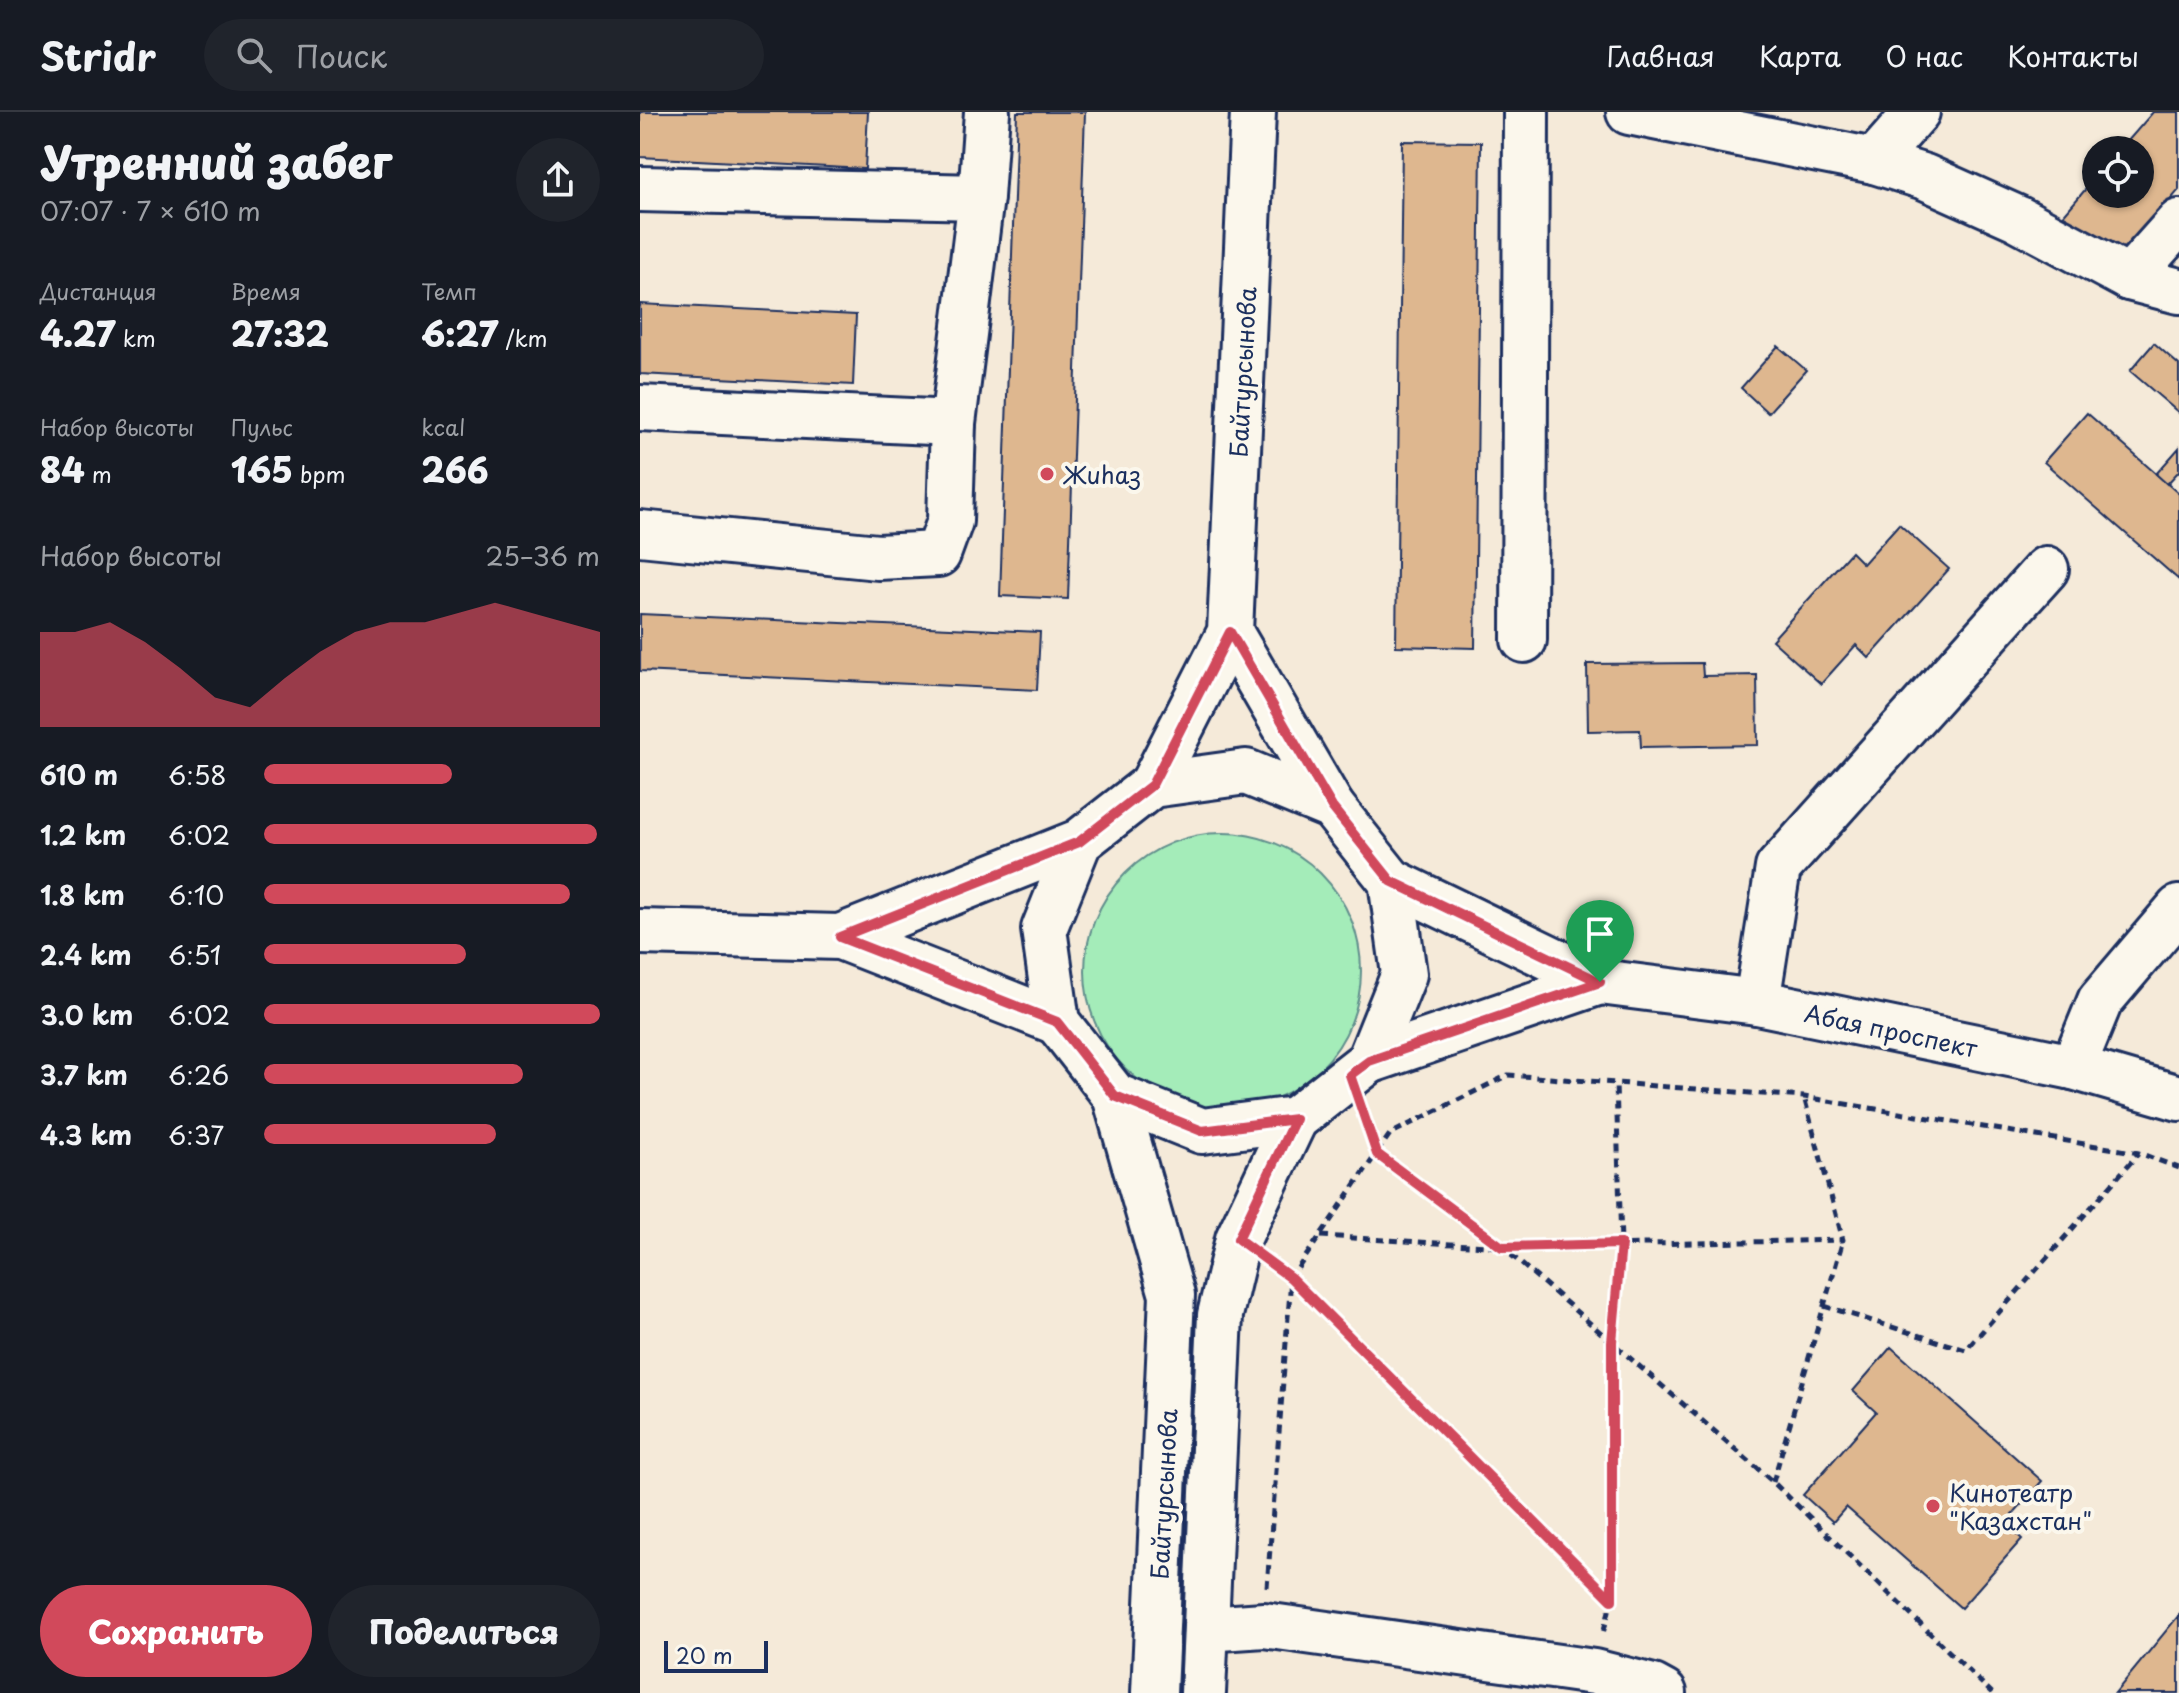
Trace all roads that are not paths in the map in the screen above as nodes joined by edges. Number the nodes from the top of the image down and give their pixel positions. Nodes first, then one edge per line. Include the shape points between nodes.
1 (987, 112) edge
2 (1253, 112) edge
3 (1526, 112) edge
4 (1629, 112) edge
5 (1917, 112) edge
6 (1874, 161) junction
7 (640, 189) edge
8 (981, 197) junction
9 (2179, 222) edge
10 (2129, 278) junction
11 (2179, 291) edge
12 (640, 408) edge
13 (953, 423) junction
14 (640, 533) edge
15 (2046, 569) dead end
16 (1230, 632) junction
17 (1524, 640) dead end
18 (1152, 785) junction
19 (1332, 807) junction
20 (1079, 842) junction
21 (1391, 881) junction
22 (2179, 908) edge
23 (640, 932) edge
24 (840, 937) junction
25 (1600, 982) junction
26 (1757, 1002) junction
27 (1057, 1022) junction
28 (2073, 1067) junction
29 (1360, 1068) junction
30 (1115, 1096) junction
31 (2179, 1098) edge
32 (1295, 1119) junction
33 (1206, 1629) junction
34 (1154, 1693) edge
35 (1203, 1693) edge
36 (1664, 1693) edge

1 - 8 street
2 - 16 street, Байтурсынова
3 - 17 street
4 - 6 street
5 - 6 street
6 - 10 street via 1925,177 2017,218
7 - 8 street
8 - 13 street
9 - 10 street
10 - 11 street
12 - 13 street
13 - 14 street via 950,521 938,554 878,557
15 - 26 street via 1778,868
16 - 18 street
16 - 19 street
18 - 19 street via 1246,772
18 - 20 street
19 - 21 street
20 - 24 street
20 - 27 street via 1044,929
21 - 25 street
21 - 29 street via 1404,974
22 - 28 street via 2100,1001
23 - 24 street
24 - 27 street
25 - 26 street, Абая проспект
25 - 29 street
26 - 28 street, Абая проспект
27 - 30 street
28 - 31 street, Абая проспект
29 - 32 street
30 - 32 street via 1202,1131
30 - 34 street, Байтурсынова via 1172,1295
32 - 33 street, Байтурсынова via 1238,1239 1220,1315
33 - 35 street, Байтурсынова
33 - 36 street via 1264,1625 1594,1672

